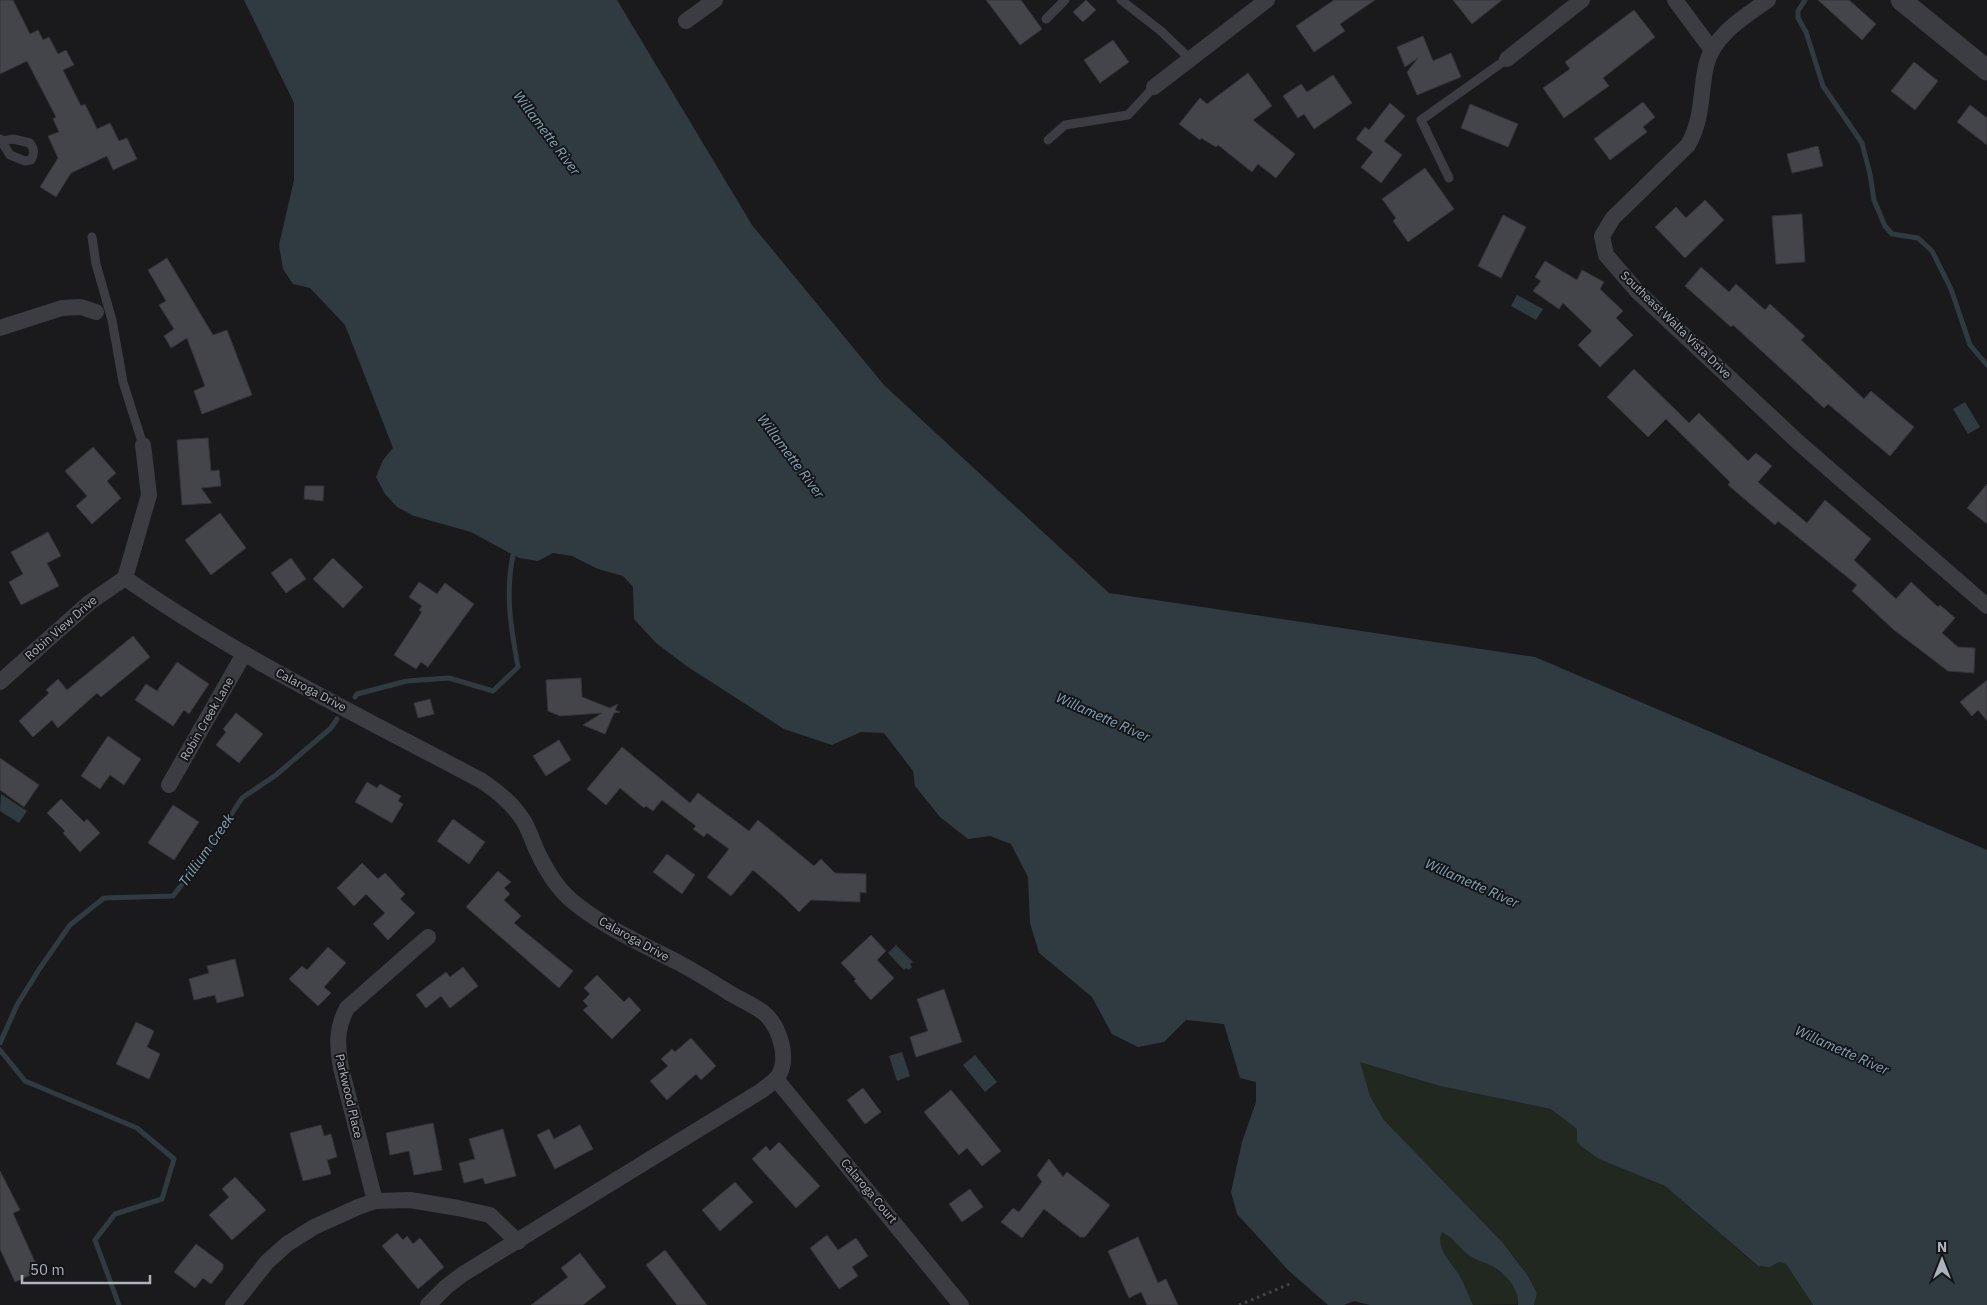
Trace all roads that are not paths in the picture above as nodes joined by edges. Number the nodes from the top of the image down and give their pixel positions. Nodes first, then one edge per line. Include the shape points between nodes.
1 (715, 0) edge
2 (1065, 0) edge
3 (1121, 0) edge
4 (1267, 0) edge
5 (1582, 0) edge
6 (1675, 0) edge
7 (1768, 0) edge
8 (1901, 0) edge
9 (1046, 19) dead end
10 (686, 21) dead end
11 (1712, 50) junction
12 (1190, 59) junction
13 (1507, 59) joint
14 (1987, 70) edge
15 (1154, 87) joint
16 (1048, 140) dead end
17 (1449, 178) dead end
18 (92, 237) dead end
19 (103, 313) junction
20 (0, 328) edge
21 (143, 445) joint
22 (125, 578) junction
23 (1987, 606) edge
24 (244, 654) junction
25 (0, 682) edge
26 (169, 785) dead end
27 (428, 937) dead end
28 (776, 1078) junction
29 (375, 1202) junction
30 (518, 1242) junction
31 (233, 1305) edge
32 (428, 1305) edge
33 (961, 1305) edge

1 - 10 street
2 - 9 lane
3 - 12 lane
4 - 12 street
5 - 13 street
6 - 11 street
7 - 11 street, Southeast Walta Vista Drive via 1728,28
8 - 14 street
11 - 23 street, Southeast Walta Vista Drive via 1706,65 1696,131 1688,145 1613,218 1602,236 1606,255 1638,292 1798,442
12 - 15 street
13 - 17 lane via 1421,120
15 - 16 lane via 1128,116 1065,125
18 - 19 lane
19 - 20 street via 81,307 62,308
19 - 21 lane
21 - 22 street via 149,495
22 - 24 street, Calaroga Drive
22 - 25 street, Robin View Drive via 89,602
24 - 26 street, Robin Creek Lane
24 - 28 street, Calaroga Drive via 501,794 524,822 558,887 570,899 636,942 764,1013 782,1044 782,1061
27 - 29 street, Parkwood Place via 347,1008 339,1023 341,1068
28 - 30 street via 761,1091
28 - 33 street, Calaroga Court
29 - 30 street via 410,1200 490,1215
29 - 31 street via 358,1206 314,1227 287,1244 267,1262
30 - 32 street via 463,1274

